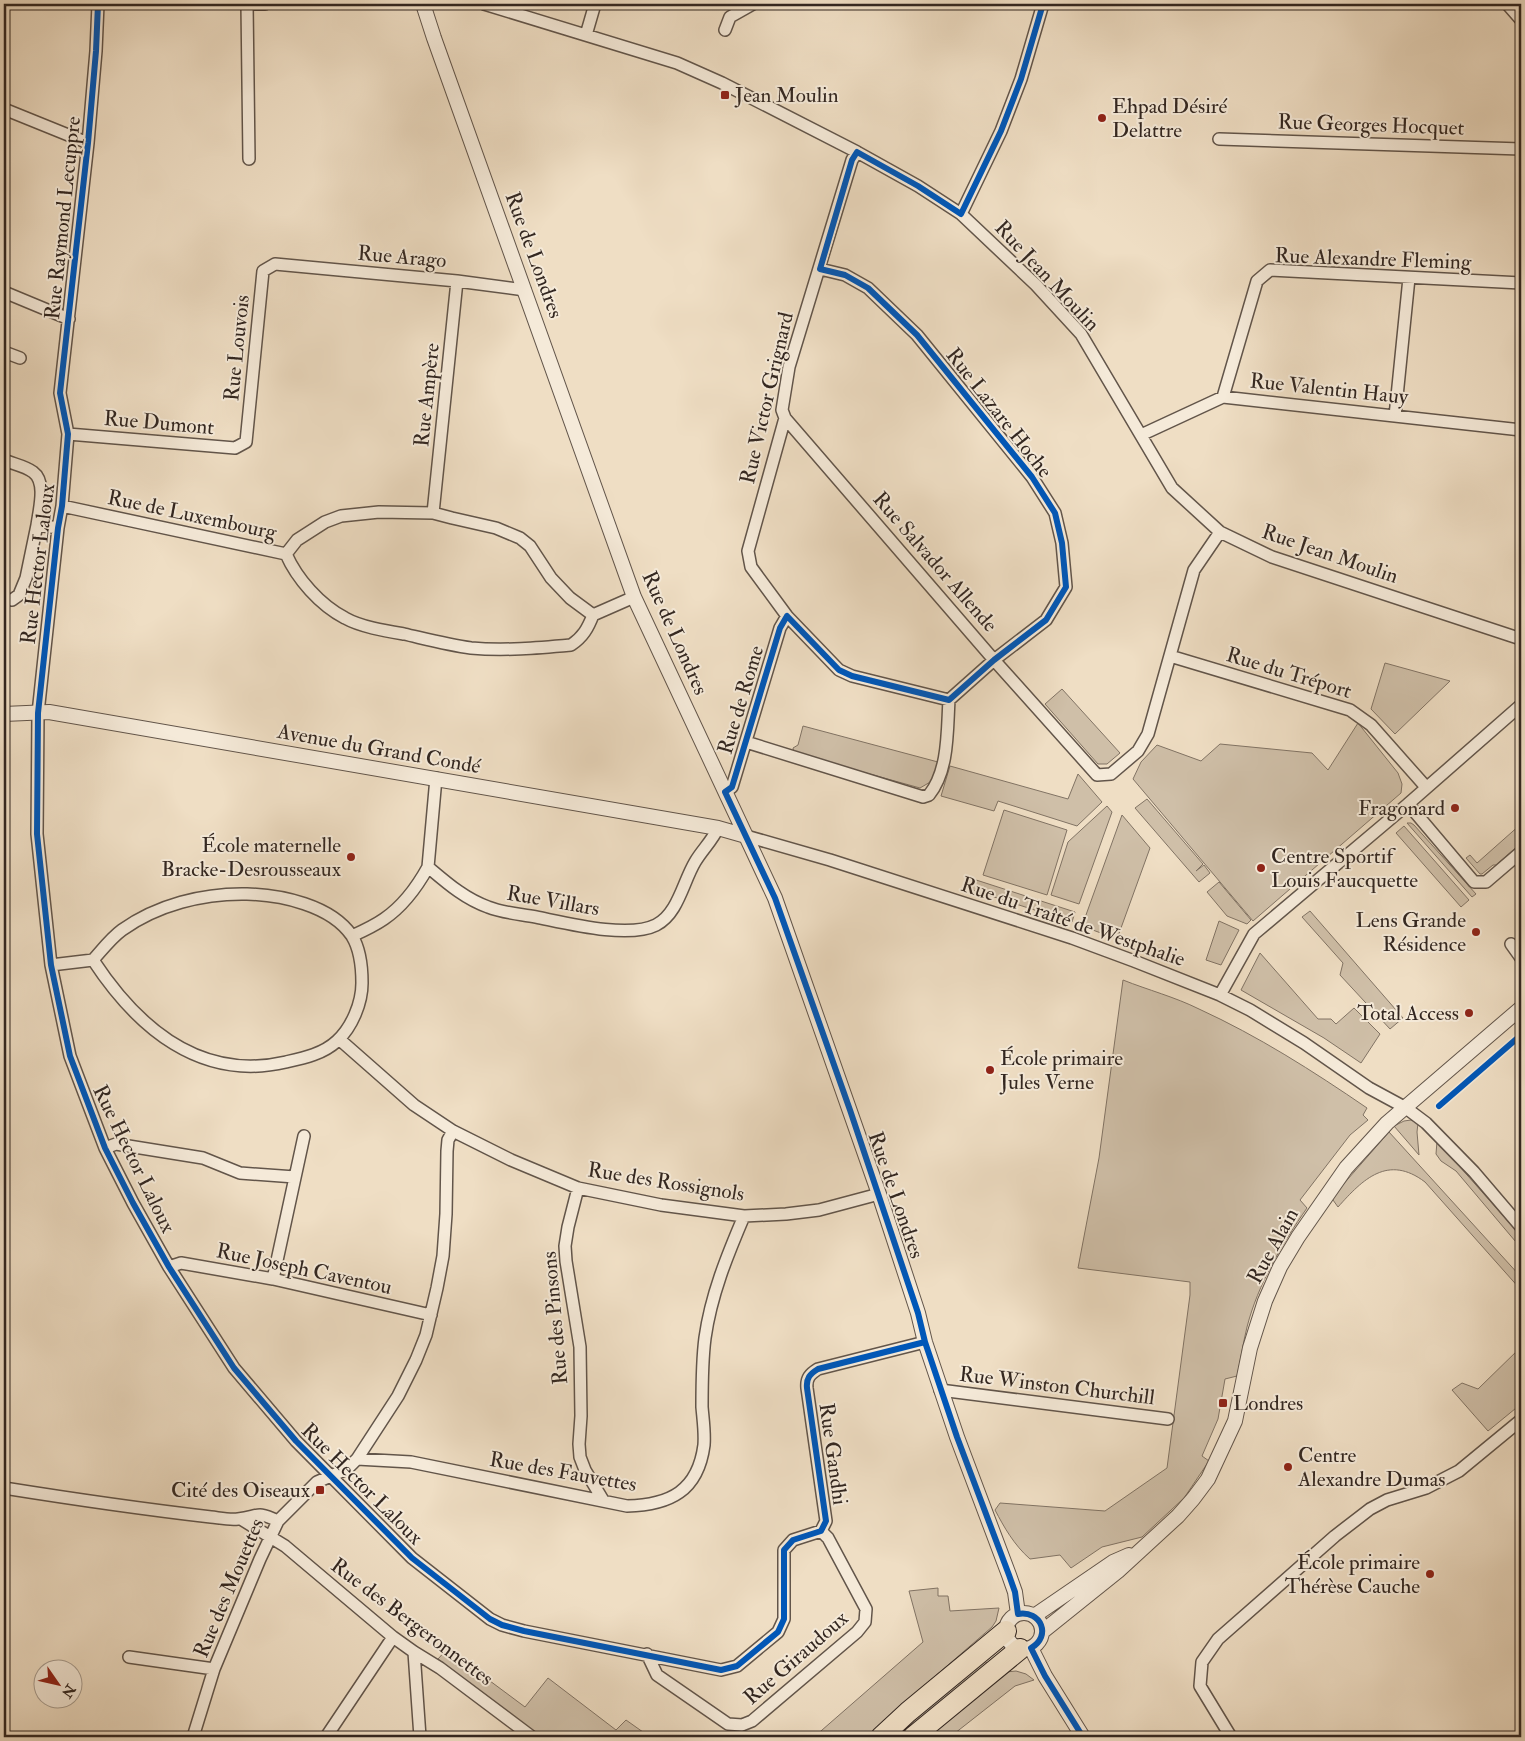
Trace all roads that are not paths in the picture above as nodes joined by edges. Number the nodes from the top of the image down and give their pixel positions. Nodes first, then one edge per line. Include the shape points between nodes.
1 (98, 4) edge
2 (247, 4) edge
3 (265, 4) edge
4 (423, 4) edge
5 (484, 4) edge
6 (594, 4) edge
7 (752, 4) edge
8 (1043, 4) edge
9 (1507, 4) edge
10 (1521, 20) edge
11 (725, 30) dead end
12 (586, 35) junction
13 (4, 109) edge
14 (1219, 140) dead end
15 (88, 143) junction
16 (1521, 149) edge
17 (857, 152) junction
18 (249, 159) dead end
19 (961, 214) junction
20 (275, 264) joint
21 (820, 269) junction
22 (1409, 278) junction
23 (457, 281) junction
24 (1521, 283) edge
25 (526, 290) junction
26 (4, 292) edge
27 (69, 318) junction
28 (4, 352) edge
29 (20, 358) dead end
30 (1223, 397) junction
31 (1395, 416) junction
32 (785, 418) junction
33 (1521, 430) edge
34 (68, 434) junction
35 (1141, 435) junction
36 (246, 442) joint
37 (4, 460) edge
38 (62, 506) junction
39 (433, 513) junction
40 (37, 524) junction
41 (58, 528) junction
42 (1220, 532) junction
43 (286, 554) junction
44 (634, 597) junction
45 (12, 600) dead end
46 (593, 615) junction
47 (787, 616) junction
48 (1521, 640) edge
49 (1170, 656) junction
50 (994, 660) junction
51 (949, 700) junction
52 (1521, 705) edge
53 (38, 713) junction
54 (4, 714) edge
55 (746, 742) junction
56 (436, 778) junction
57 (1426, 787) junction
58 (725, 792) junction
59 (1408, 804) junction
60 (718, 828) junction
61 (746, 836) junction
62 (1521, 852) edge
63 (428, 867) junction
64 (352, 936) junction
65 (1511, 944) dead end
66 (1521, 958) edge
67 (93, 960) junction
68 (51, 965) junction
69 (1220, 995) junction
70 (1521, 1008) edge
71 (338, 1040) junction
72 (1406, 1108) junction
73 (453, 1131) junction
74 (304, 1136) dead end
75 (105, 1148) junction
76 (295, 1177) junction
77 (578, 1188) junction
78 (879, 1194) junction
79 (744, 1216) junction
80 (1521, 1227) edge
81 (169, 1267) junction
82 (273, 1279) junction
83 (431, 1314) junction
84 (925, 1342) junction
85 (940, 1390) junction
86 (1168, 1419) dead end
87 (1521, 1420) edge
88 (357, 1459) junction
89 (332, 1476) junction
90 (4, 1488) edge
91 (603, 1500) junction
92 (241, 1519) junction
93 (278, 1520) junction
94 (821, 1531) junction
95 (269, 1537) junction
96 (1137, 1552) junction
97 (1018, 1614) junction
98 (1034, 1616) junction
99 (524, 1631) joint
100 (1006, 1631) junction
101 (1042, 1632) junction
102 (393, 1637) junction
103 (1025, 1648) junction
104 (414, 1652) junction
105 (647, 1654) junction
106 (129, 1657) dead end
107 (214, 1669) junction
108 (193, 1737) edge
109 (326, 1737) edge
110 (420, 1737) edge
111 (532, 1737) edge
112 (881, 1737) edge
113 (913, 1737) edge
114 (1083, 1737) edge
115 (1231, 1737) edge

1 - 15 street, Rue Raymond Lecuppre
2 - 3 street
2 - 18 street
4 - 25 street, Rue de Londres
5 - 12 street, Rue Jean Moulin
6 - 12 street
7 - 11 street via 730,17
8 - 19 street via 1021,79 1001,131
9 - 10 street
12 - 17 street, Rue Jean Moulin via 677,64 722,83
13 - 15 street
14 - 16 street, Rue Georges Hocquet
15 - 27 street, Rue Raymond Lecuppre
17 - 19 street, Rue Jean Moulin
17 - 21 street, Rue Victor Grignard
19 - 35 street, Rue Jean Moulin via 1036,285 1081,334
20 - 23 street, Rue Arago
20 - 36 street, Rue Louvois via 263,271
21 - 32 street, Rue Victor Grignard via 789,366 782,410
21 - 50 street, Rue Lazare Hoche via 845,275 868,288 917,335 1032,477 1055,513 1066,587 1046,620
22 - 24 street, Rue Alexandre Fleming
22 - 30 street, Rue Alexandre Fleming via 1270,270 1257,281
22 - 31 street
23 - 25 street, Rue Arago
23 - 39 street, Rue Ampère
25 - 44 street, Rue de Londres
26 - 27 street
27 - 34 street, Rue Raymond Lecuppre via 60,392
28 - 29 street
30 - 31 street, Rue Valentin Hauy
30 - 35 street, Rue Valentin Hauy
31 - 33 street, Rue Valentin Hauy
32 - 47 street, Rue Victor Grignard via 748,551 751,567
32 - 50 street, Rue Salvador Allende
34 - 36 street, Rue Dumont via 235,448
34 - 38 street, Rue Hector Laloux
35 - 42 street, Rue Jean Moulin via 1172,488
37 - 40 street via 39,477
38 - 41 street, Rue Hector Laloux
38 - 43 street, Rue de Luxembourg
39 - 43 street, Rue de Luxembourg via 379,512 340,516 297,540
39 - 46 street, Rue de Luxembourg via 496,528 520,538 530,546 557,585
40 - 41 street
40 - 45 street via 26,578 19,595
41 - 53 street, Rue Hector Laloux
42 - 48 street, Rue Jean Moulin via 1272,557
42 - 49 street via 1194,570
43 - 46 street via 303,582 345,619 471,648 571,645 588,629
44 - 46 street
44 - 58 street, Rue de Londres
47 - 51 street, Rue Victor Grignard via 839,670
47 - 55 street, Rue de Rome via 780,628
49 - 50 street, Rue Salvador Allende via 1148,734 1138,751 1111,774 1097,775
49 - 57 street, Rue du Tréport via 1350,710 1371,725
50 - 51 street, Rue Lazare Hoche
51 - 55 street via 942,766 934,789 923,797
52 - 57 street
53 - 54 street, Avenue du Grand Condé
53 - 56 street, Avenue du Grand Condé via 49,712
53 - 68 street, Rue Hector Laloux via 36,834
55 - 58 street, Rue de Rome via 732,787
56 - 60 street, Avenue du Grand Condé
56 - 63 street
57 - 59 street
58 - 61 street, Rue de Londres
59 - 62 street via 1470,878 1479,883 1486,882
59 - 69 street via 1254,934
60 - 61 street, Avenue du Grand Condé
60 - 63 street, Rue Villars via 687,876 672,910 648,928 617,931 489,908 464,896
61 - 69 street, Rue du Traîté de Westphalie via 1072,938
61 - 78 street, Rue de Londres via 775,898
63 - 64 street via 396,910 384,920
64 - 67 street via 342,925 306,904 268,895 220,895 178,903 140,919 120,931
64 - 71 street via 361,968 361,994 349,1024
65 - 66 street
67 - 68 street
67 - 71 street via 143,1021 194,1055 243,1067 277,1064 316,1054
68 - 75 street, Rue Hector Laloux via 70,1056
69 - 72 street, Rue du Traîté de Westphalie via 1250,1010 1369,1088
70 - 72 street, Rue Alain
71 - 73 street, Rue des Rossignols via 414,1105
72 - 80 street via 1426,1123 1474,1172
72 - 96 street, Rue Alain via 1346,1168 1298,1237 1265,1301 1250,1348 1235,1421 1218,1460 1193,1499
73 - 77 street, Rue des Rossignols
73 - 83 street via 447,1151 443,1256
74 - 76 street
75 - 76 street via 116,1144 203,1158 240,1173
75 - 81 street, Rue Hector Laloux
76 - 82 street
77 - 79 street, Rue des Rossignols
77 - 91 street, Rue des Pinsons via 565,1246 580,1347 580,1457
78 - 79 street, Rue des Rossignols via 819,1210
78 - 84 street, Rue de Londres
79 - 91 street, Rue des Fauvettes via 723,1266 710,1311 702,1367 704,1445 695,1474 677,1495 648,1506 627,1506
81 - 82 street, Rue Joseph Caventou via 181,1263
81 - 89 street, Rue Hector Laloux via 234,1368 296,1441
82 - 83 street, Rue Joseph Caventou
83 - 88 street via 412,1369
84 - 85 street, Rue de Londres
84 - 94 street, Rue Gandhi via 818,1369 806,1381 826,1521
85 - 86 street, Rue Winston Churchill
85 - 97 street, Rue de Londres via 1010,1575
87 - 115 street via 1459,1471 1426,1488 1370,1509 1218,1639 1202,1662 1200,1686
88 - 89 street, Rue des Mouettes via 347,1469
88 - 91 street, Rue des Fauvettes via 411,1462
89 - 93 street, Rue des Mouettes via 317,1482
89 - 99 street, Rue Hector Laloux via 412,1558 444,1584 490,1619
90 - 92 street via 136,1508
92 - 93 street via 257,1514
92 - 95 street, Rue des Bergeronnettes
93 - 95 street, Rue des Mouettes
94 - 105 street, Rue Gandhi via 793,1540 784,1550 784,1619 778,1632 737,1666 721,1670
94 - 105 street, Rue Giraudoux via 828,1538 866,1609 865,1622 752,1722 728,1724 657,1675
95 - 102 street, Rue des Bergeronnettes via 285,1546
95 - 107 street, Rue des Mouettes
96 - 98 street, Rue Alain via 1113,1562
96 - 101 street, Rue Alain
97 - 98 street
97 - 100 street via 1007,1624
98 - 101 street via 1039,1620
99 - 105 street, Rue Gandhi
100 - 103 street via 1010,1642
100 - 112 highway
101 - 103 street via 1038,1642
102 - 104 street, Rue des Bergeronnettes
102 - 109 street
103 - 113 highway
103 - 114 street
104 - 110 street
104 - 111 street, Rue des Bergeronnettes
106 - 107 street
107 - 108 street, Rue des Mouettes

